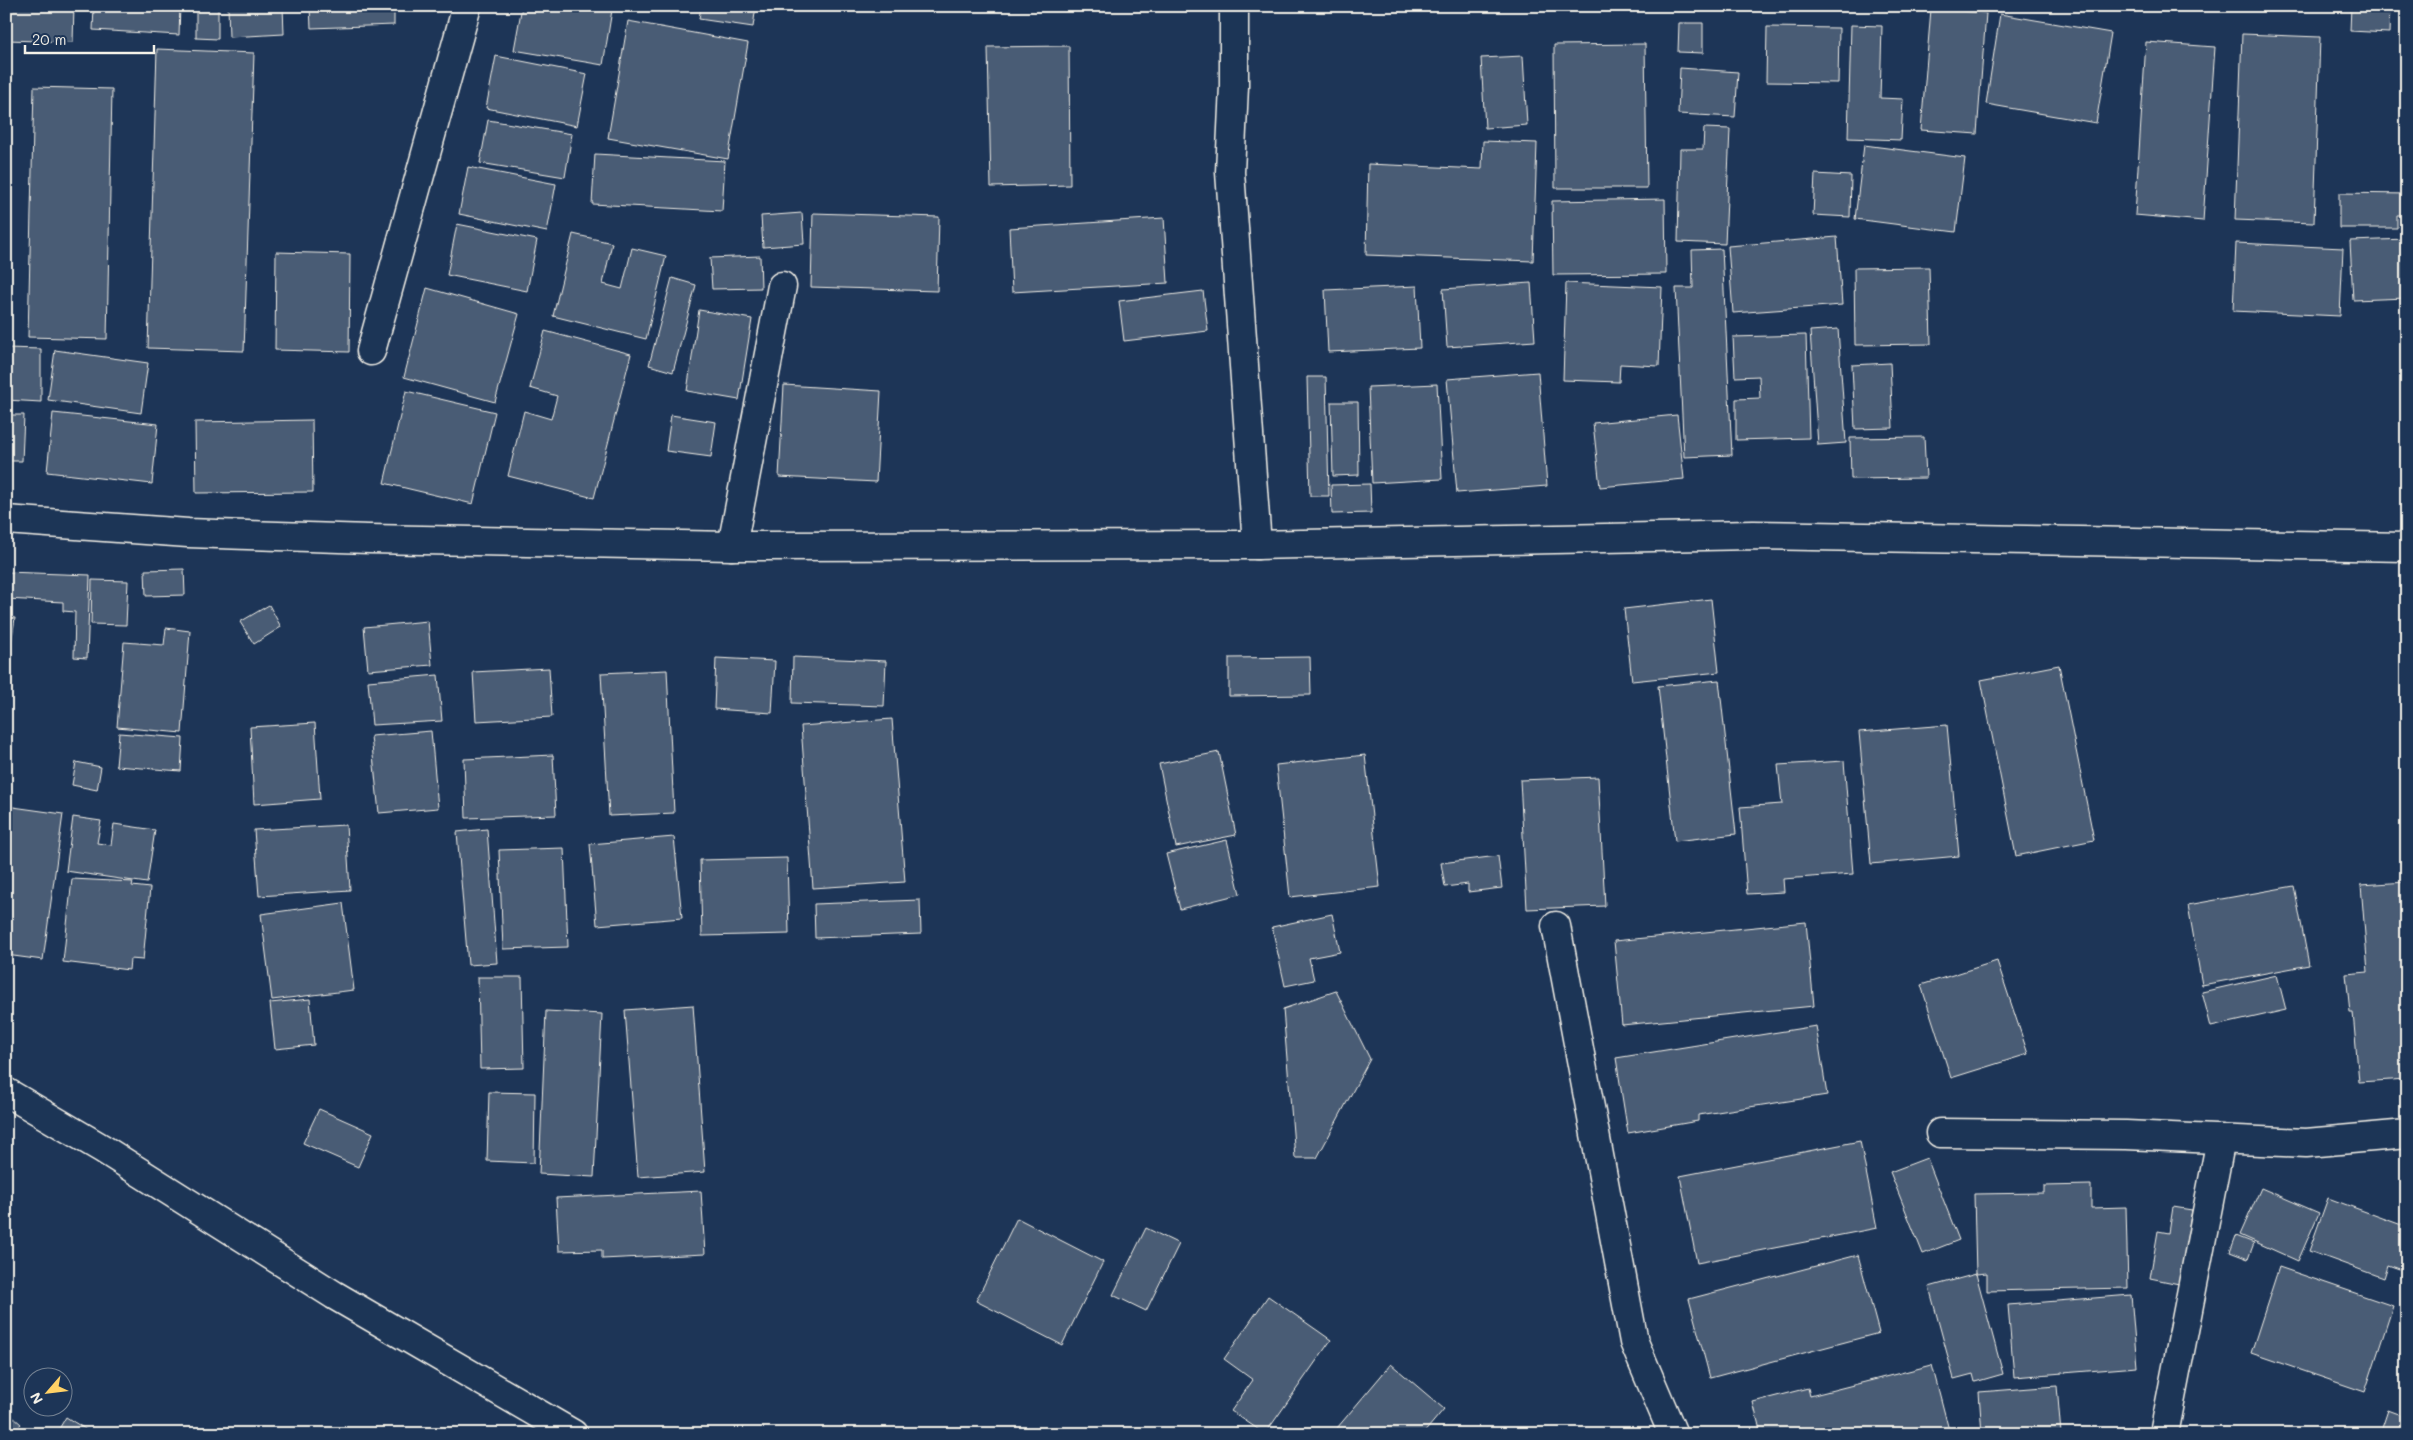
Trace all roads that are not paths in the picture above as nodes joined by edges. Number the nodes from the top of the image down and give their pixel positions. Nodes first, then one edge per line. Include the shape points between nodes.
1 (467, 6) edge
2 (1234, 6) edge
3 (782, 286) dead end
4 (371, 351) dead end
5 (6, 520) edge
6 (1257, 545) junction
7 (732, 546) junction
8 (2407, 548) edge
9 (1556, 926) dead end
10 (6, 1092) edge
11 (1940, 1133) dead end
12 (2407, 1134) edge
13 (2221, 1139) junction
14 (573, 1434) edge
15 (1673, 1434) edge
16 (2164, 1434) edge

1 - 4 street
2 - 6 street via 1230,172
3 - 7 street
5 - 7 street via 188,533 379,540
6 - 7 street
6 - 8 street via 1753,535
9 - 15 street via 1634,1342
10 - 14 street via 103,1149 334,1295
11 - 13 street
12 - 13 street via 2306,1143
13 - 16 street

